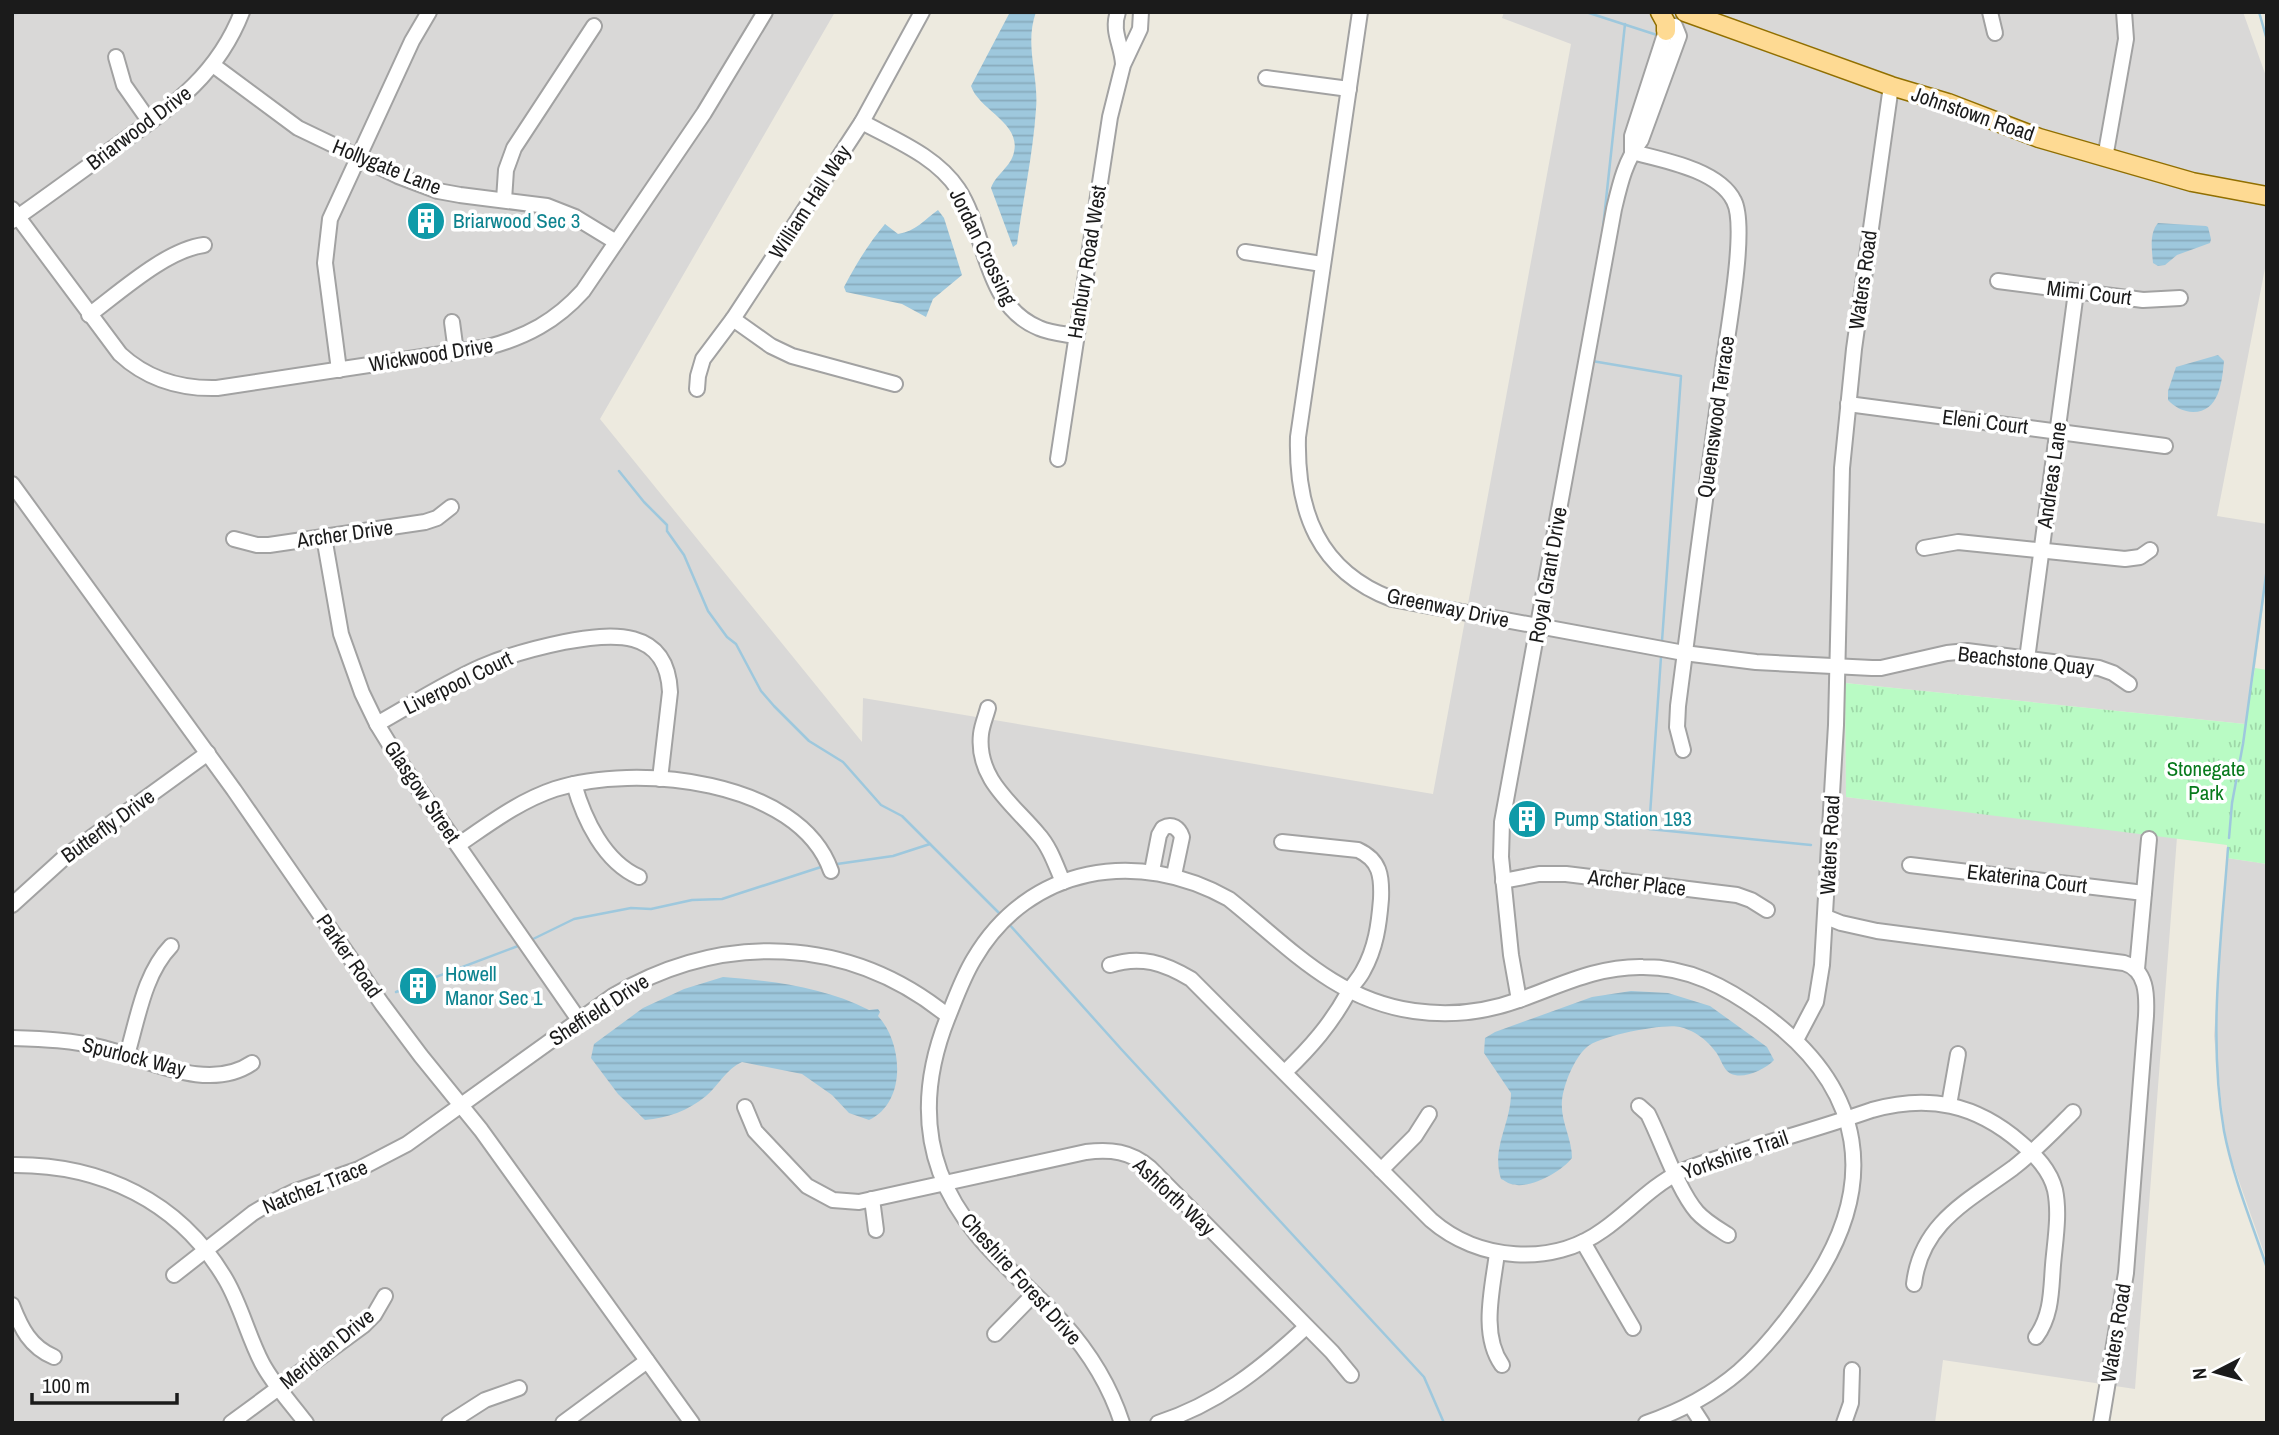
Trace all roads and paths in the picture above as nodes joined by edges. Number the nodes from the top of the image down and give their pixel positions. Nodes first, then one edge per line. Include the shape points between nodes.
1 (242, 12) edge
2 (765, 12) edge
3 (922, 12) edge
4 (1118, 12) edge
5 (1141, 12) edge
6 (1360, 12) edge
7 (1660, 12) edge
8 (1990, 12) edge
9 (2124, 12) edge
10 (427, 13) edge
11 (1677, 21) edge
12 (594, 26) dead end
13 (1995, 33) dead end
14 (116, 57) dead end
15 (213, 65) junction
16 (1123, 65) junction
17 (1266, 78) dead end
18 (1891, 86) junction
19 (1349, 89) junction
20 (150, 122) junction
21 (862, 122) junction
22 (1632, 152) junction
23 (357, 158) junction
24 (2105, 158) junction
25 (2267, 196) edge
26 (504, 200) junction
27 (14, 216) edge
28 (616, 242) junction
29 (204, 245) dead end
30 (1245, 252) dead end
31 (1322, 264) junction
32 (1998, 281) dead end
33 (2076, 292) junction
34 (2180, 298) dead end
35 (89, 315) junction
36 (733, 320) junction
37 (452, 322) dead end
38 (1076, 336) junction
39 (456, 352) junction
40 (339, 369) junction
41 (895, 384) dead end
42 (697, 389) dead end
43 (1848, 404) junction
44 (2057, 431) junction
45 (2165, 446) dead end
46 (1058, 459) dead end
47 (12, 484) edge
48 (451, 507) dead end
49 (324, 537) junction
50 (234, 539) dead end
51 (1924, 548) dead end
52 (2150, 550) dead end
53 (2042, 551) junction
54 (1539, 627) junction
55 (1684, 653) junction
56 (2027, 659) junction
57 (1836, 666) junction
58 (2129, 684) dead end
59 (988, 708) dead end
60 (377, 724) junction
61 (1683, 750) dead end
62 (208, 753) junction
63 (660, 779) junction
64 (574, 784) junction
65 (2148, 839) dead end
66 (1282, 842) dead end
67 (458, 845) junction
68 (1910, 865) dead end
69 (831, 871) dead end
70 (1152, 871) junction
71 (1174, 875) junction
72 (639, 877) dead end
73 (1503, 881) junction
74 (1063, 882) junction
75 (2144, 893) junction
76 (12, 904) edge
77 (1767, 910) dead end
78 (1826, 917) junction
79 (172, 946) dead end
80 (1110, 965) dead end
81 (2137, 970) junction
82 (1349, 991) junction
83 (1519, 1000) junction
84 (948, 1016) junction
85 (579, 1020) junction
86 (12, 1038) edge
87 (1796, 1040) junction
88 (1958, 1054) dead end
89 (127, 1055) junction
90 (252, 1063) dead end
91 (1284, 1072) junction
92 (1949, 1105) junction
93 (461, 1106) junction
94 (1639, 1106) dead end
95 (745, 1107) dead end
96 (2073, 1112) dead end
97 (1429, 1114) dead end
98 (1847, 1119) junction
99 (2031, 1152) junction
100 (12, 1165) edge
101 (1381, 1170) junction
102 (1676, 1174) junction
103 (945, 1184) junction
104 (872, 1199) junction
105 (876, 1230) dead end
106 (1728, 1235) dead end
107 (1583, 1242) junction
108 (205, 1250) junction
109 (1497, 1252) junction
110 (174, 1275) dead end
111 (1914, 1284) dead end
112 (1034, 1294) junction
113 (385, 1296) dead end
114 (12, 1304) edge
115 (1306, 1327) junction
116 (1633, 1328) dead end
117 (995, 1334) dead end
118 (2036, 1337) dead end
119 (54, 1357) dead end
120 (647, 1361) junction
121 (1502, 1365) dead end
122 (1852, 1370) dead end
123 (1351, 1375) dead end
124 (279, 1387) junction
125 (519, 1388) dead end
126 (1691, 1406) junction
127 (231, 1423) edge
128 (306, 1423) edge
129 (449, 1423) edge
130 (563, 1423) edge
131 (692, 1423) edge
132 (1122, 1423) edge
133 (1158, 1423) edge
134 (1646, 1423) edge
135 (1702, 1423) edge
136 (1844, 1423) edge
137 (2101, 1423) edge

1 - 15 street, Briarwood Drive
2 - 28 street, Wickwood Drive via 704,113
3 - 21 street, William Hall Way
4 - 16 street, Hanbury Road West via 1114,32
5 - 16 street, Hanbury Road West via 1137,39
6 - 19 street, Greenway Drive
7 - 11 main road via 1666,23
8 - 13 street
9 - 24 street via 2126,38
10 - 23 street
11 - 18 main road, Johnstown Road
11 - 22 street, Royal Grant Drive via 1632,136
12 - 26 street via 514,148 506,170
14 - 20 street via 124,85
15 - 20 street, Briarwood Drive
15 - 23 street, Hollygate Lane via 298,128
16 - 38 street, Hanbury Road West via 1108,128
17 - 19 street
18 - 24 main road, Johnstown Road
18 - 43 street, Waters Road
19 - 31 street, Greenway Drive
20 - 27 street, Briarwood Drive
21 - 36 street, William Hall Way
21 - 38 street, Jordan Crossing via 923,156 957,188 997,286 1015,313 1041,329
22 - 54 street, Royal Grant Drive via 1614,209
22 - 55 street, Queenswood Terrace via 1712,177 1733,198 1740,218
23 - 26 street, Hollygate Lane via 438,191
23 - 40 street via 335,205 325,247
24 - 25 main road, Johnstown Road
26 - 28 street, Hollygate Lane via 557,210
27 - 35 street, Wickwood Drive
28 - 39 street, Wickwood Drive via 583,291 544,325 514,340
29 - 35 street via 173,254
30 - 31 street
31 - 54 street, Greenway Drive via 1298,457 1304,504 1319,541 1355,580 1381,595
32 - 33 street, Mimi Court
33 - 34 street, Mimi Court via 2143,300
33 - 44 street, Andreas Lane
35 - 40 street, Wickwood Drive via 126,359 158,379 179,385 217,388
36 - 41 street via 792,356
36 - 42 street, William Hall Way via 703,359
37 - 39 street
38 - 46 street, Hanbury Road West
39 - 40 street, Wickwood Drive
43 - 44 street, Eleni Court
43 - 57 street, Waters Road
44 - 45 street, Eleni Court
44 - 53 street, Andreas Lane
47 - 62 street, Parker Road
48 - 49 street, Archer Drive via 425,522
49 - 50 street, Archer Drive via 269,545
49 - 60 street, Glasgow Street via 341,634
51 - 53 street via 1958,542
52 - 53 street via 2125,559
53 - 56 street, Andreas Lane
54 - 55 street, Greenway Drive
54 - 73 street, Royal Grant Drive via 1502,822
55 - 57 street, Greenway Drive
55 - 61 street, Queenswood Terrace via 1677,727
56 - 57 street, Beachstone Quay via 1958,651 1881,668
56 - 58 street, Beachstone Quay via 2099,668
57 - 78 street, Waters Road
59 - 74 street via 981,735 989,777 1045,843
60 - 63 street, Liverpool Court via 463,675 517,653 568,641 625,636 654,651 670,680
60 - 67 street, Glasgow Street
62 - 76 street, Butterfly Drive via 66,856
62 - 93 street, Parker Road via 382,1003
63 - 64 street via 611,778
63 - 69 street via 726,790 778,813 812,838
64 - 67 street via 523,803
64 - 72 street via 593,830 617,863
65 - 75 street
66 - 82 street via 1358,850 1380,870 1375,943
67 - 85 street, Glasgow Street
68 - 75 street, Ekaterina Court
70 - 71 street, Cheshire Forest Drive
70 - 71 street via 1159,835 1170,825 1182,836
70 - 74 street, Cheshire Forest Drive via 1102,872
71 - 82 street, Cheshire Forest Drive via 1229,899 1316,972
73 - 77 street, Archer Place via 1566,874 1737,895
73 - 83 street, Royal Grant Drive
74 - 84 street, Cheshire Forest Drive via 1018,908 990,936 964,975
75 - 81 street
78 - 81 street, Waters Road via 1877,931 2124,963
78 - 87 street via 1816,1002
79 - 89 street via 153,971
80 - 91 street, Yorkshire Trail via 1139,959 1174,969 1202,989
81 - 137 street, Waters Road via 2147,1006 2133,1192 2125,1277
82 - 83 street, Cheshire Forest Drive via 1395,1007 1440,1013
82 - 91 street via 1324,1032
83 - 87 street, Cheshire Forest Drive via 1609,968 1663,968 1698,976 1731,991
84 - 85 street, Sheffield Drive via 905,986 865,968 814,955 771,951 731,953 679,965 631,986
84 - 103 street, Cheshire Forest Drive via 934,1057 929,1101 931,1137
85 - 93 street, Sheffield Drive
86 - 89 street, Spurlock Way via 73,1042
87 - 98 street, Cheshire Forest Drive via 1825,1073
88 - 92 street
89 - 90 street, Spurlock Way via 204,1074 231,1074
91 - 101 street, Yorkshire Trail
92 - 98 street, Yorkshire Trail via 1892,1104
92 - 99 street, Yorkshire Trail via 1992,1120
93 - 108 street, Natchez Trace via 376,1162 268,1204
93 - 120 street, Parker Road
94 - 102 street via 1648,1114
95 - 104 street, Ashforth Way via 761,1139 813,1191 841,1202
96 - 99 street
97 - 101 street via 1415,1136
98 - 102 street, Yorkshire Trail
98 - 126 street, Cheshire Forest Drive via 1853,1150 1851,1199 1827,1261 1787,1321 1754,1358
99 - 111 street via 1938,1226 1918,1259
99 - 118 street, Yorkshire Trail via 2051,1178 2057,1203 2050,1304
100 - 108 street via 62,1167 120,1184 172,1217
101 - 109 street, Yorkshire Trail via 1440,1228 1474,1247
102 - 106 street via 1696,1211
102 - 107 street, Yorkshire Trail
103 - 104 street, Ashforth Way
103 - 112 street, Cheshire Forest Drive via 972,1232
103 - 115 street, Ashforth Way via 1086,1152 1113,1150 1133,1156
104 - 105 street
107 - 109 street, Yorkshire Trail via 1546,1253
107 - 116 street
108 - 110 street, Natchez Trace
108 - 124 street via 225,1279 261,1363
109 - 121 street via 1490,1323 1492,1349
112 - 117 street
112 - 132 street, Cheshire Forest Drive via 1079,1341 1111,1393
113 - 124 street, Meridian Drive via 364,1325
114 - 119 street via 30,1341
115 - 123 street, Ashforth Way
115 - 133 street via 1238,1385
120 - 130 street
120 - 131 street, Parker Road
122 - 136 street via 1852,1403
124 - 127 street, Meridian Drive
124 - 128 street
125 - 129 street via 485,1400
126 - 134 street, Cheshire Forest Drive
126 - 135 street

